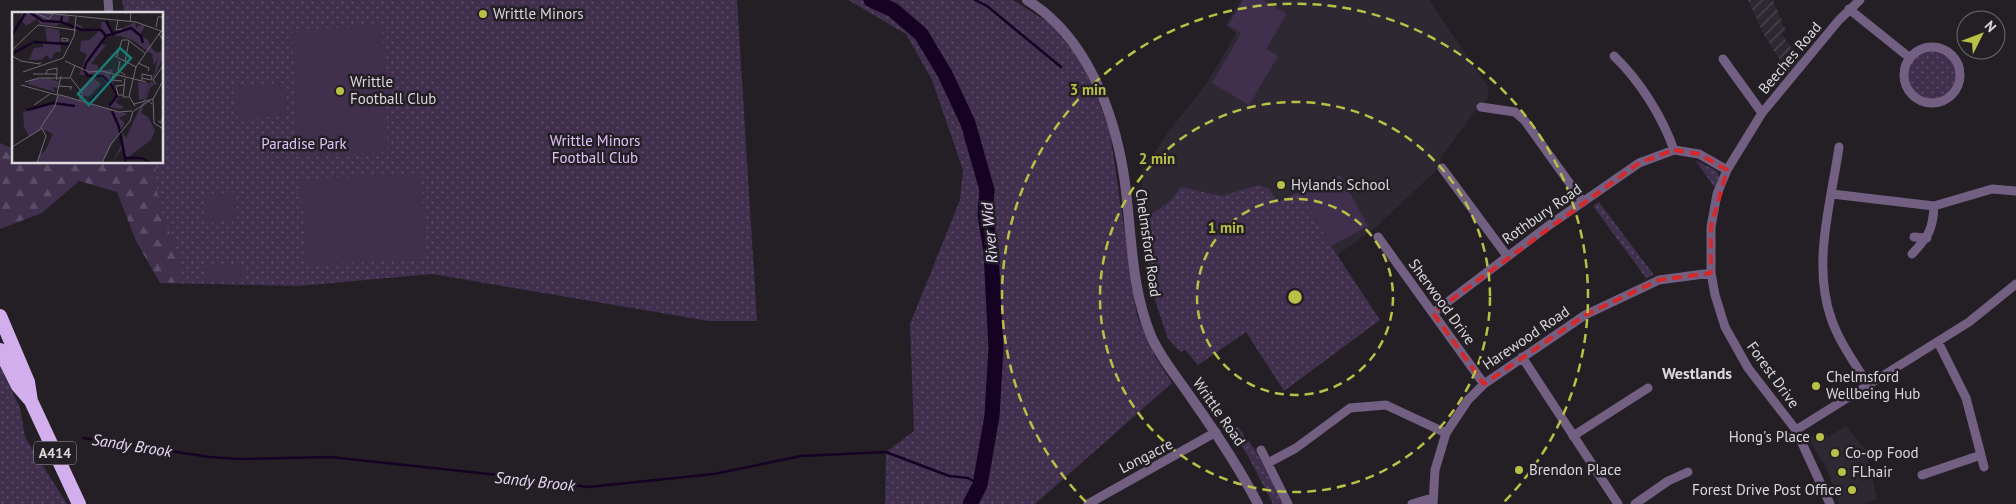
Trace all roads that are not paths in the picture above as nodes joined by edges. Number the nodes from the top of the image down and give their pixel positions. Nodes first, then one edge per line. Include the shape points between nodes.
1 (1027, 0) edge
2 (1860, 0) edge
3 (1849, 10) junction
4 (1614, 56) dead end
5 (1910, 58) junction
6 (1723, 59) dead end
7 (1481, 107) dead end
8 (1762, 113) junction
9 (1839, 147) dead end
10 (1674, 150) junction
11 (1442, 168) dead end
12 (1727, 170) junction
13 (2016, 190) edge
14 (1832, 194) junction
15 (1583, 202) junction
16 (1934, 206) junction
17 (1378, 237) dead end
18 (1914, 237) dead end
19 (1927, 238) junction
20 (1912, 254) dead end
21 (1507, 256) junction
22 (1711, 273) junction
23 (2016, 284) edge
24 (1433, 313) junction
25 (0, 316) edge
26 (1152, 338) joint
27 (1938, 342) junction
28 (0, 350) edge
29 (1522, 357) junction
30 (1484, 384) junction
31 (1868, 385) junction
32 (1648, 388) dead end
33 (32, 401) junction
34 (1796, 430) junction
35 (1216, 432) junction
36 (1446, 433) junction
37 (1573, 436) junction
38 (1261, 450) dead end
39 (1981, 455) junction
40 (1268, 463) junction
41 (1984, 467) dead end
42 (1688, 472) dead end
43 (1922, 475) dead end
44 (1432, 501) edge
45 (79, 504) edge
46 (1088, 504) edge
47 (1258, 504) edge
48 (1288, 504) edge
49 (1412, 504) edge
50 (1618, 504) edge
51 (1635, 504) edge
52 (1830, 504) edge

1 - 26 street, Chelmsford Road via 1052,18 1069,37 1088,67 1108,110 1124,178 1136,284
2 - 3 street, Beeches Road
3 - 5 street
3 - 8 street, Beeches Road
4 - 10 street via 1624,65 1664,123
5 - 5 street via 1904,75 1910,92 1916,98 1925,102 1942,101 1956,90 1960,71 1952,54 1935,47 1917,51
6 - 8 street
7 - 15 street via 1515,112
8 - 12 street, Forest Drive
9 - 14 street
10 - 12 street via 1699,154
10 - 15 street, Rothbury Road via 1639,163
11 - 21 street
12 - 22 street, Forest Drive via 1717,194 1711,227
13 - 16 street via 1992,189
14 - 16 street
14 - 31 street via 1822,254 1823,288 1838,336
15 - 21 street, Rothbury Road
16 - 19 street via 1933,223
17 - 24 street, Sherwood Drive
18 - 19 street
19 - 20 street
21 - 24 street, Rothbury Road
22 - 29 street, Harewood Road via 1650,284 1586,315
22 - 34 street, Forest Drive via 1720,311 1733,343 1748,368
23 - 27 street via 1987,309
24 - 30 street, Sherwood Drive
25 - 33 highway, A414 via 28,382
26 - 35 street, Writtle Road
27 - 31 street
27 - 39 street via 1966,398
28 - 33 highway, A414 via 18,386
29 - 30 street, Harewood Road
29 - 37 street
30 - 36 street, Harewood Road via 1468,400
31 - 34 street
32 - 37 street
33 - 45 highway, A414
34 - 52 street, Forest Drive
35 - 46 street, Longacre
35 - 47 street, Writtle Road
36 - 40 street via 1386,405 1350,408 1296,448
36 - 44 street, Harewood Road via 1435,470
37 - 50 street
38 - 40 street
39 - 41 street
39 - 43 street
40 - 48 street
42 - 51 street
44 - 49 street

